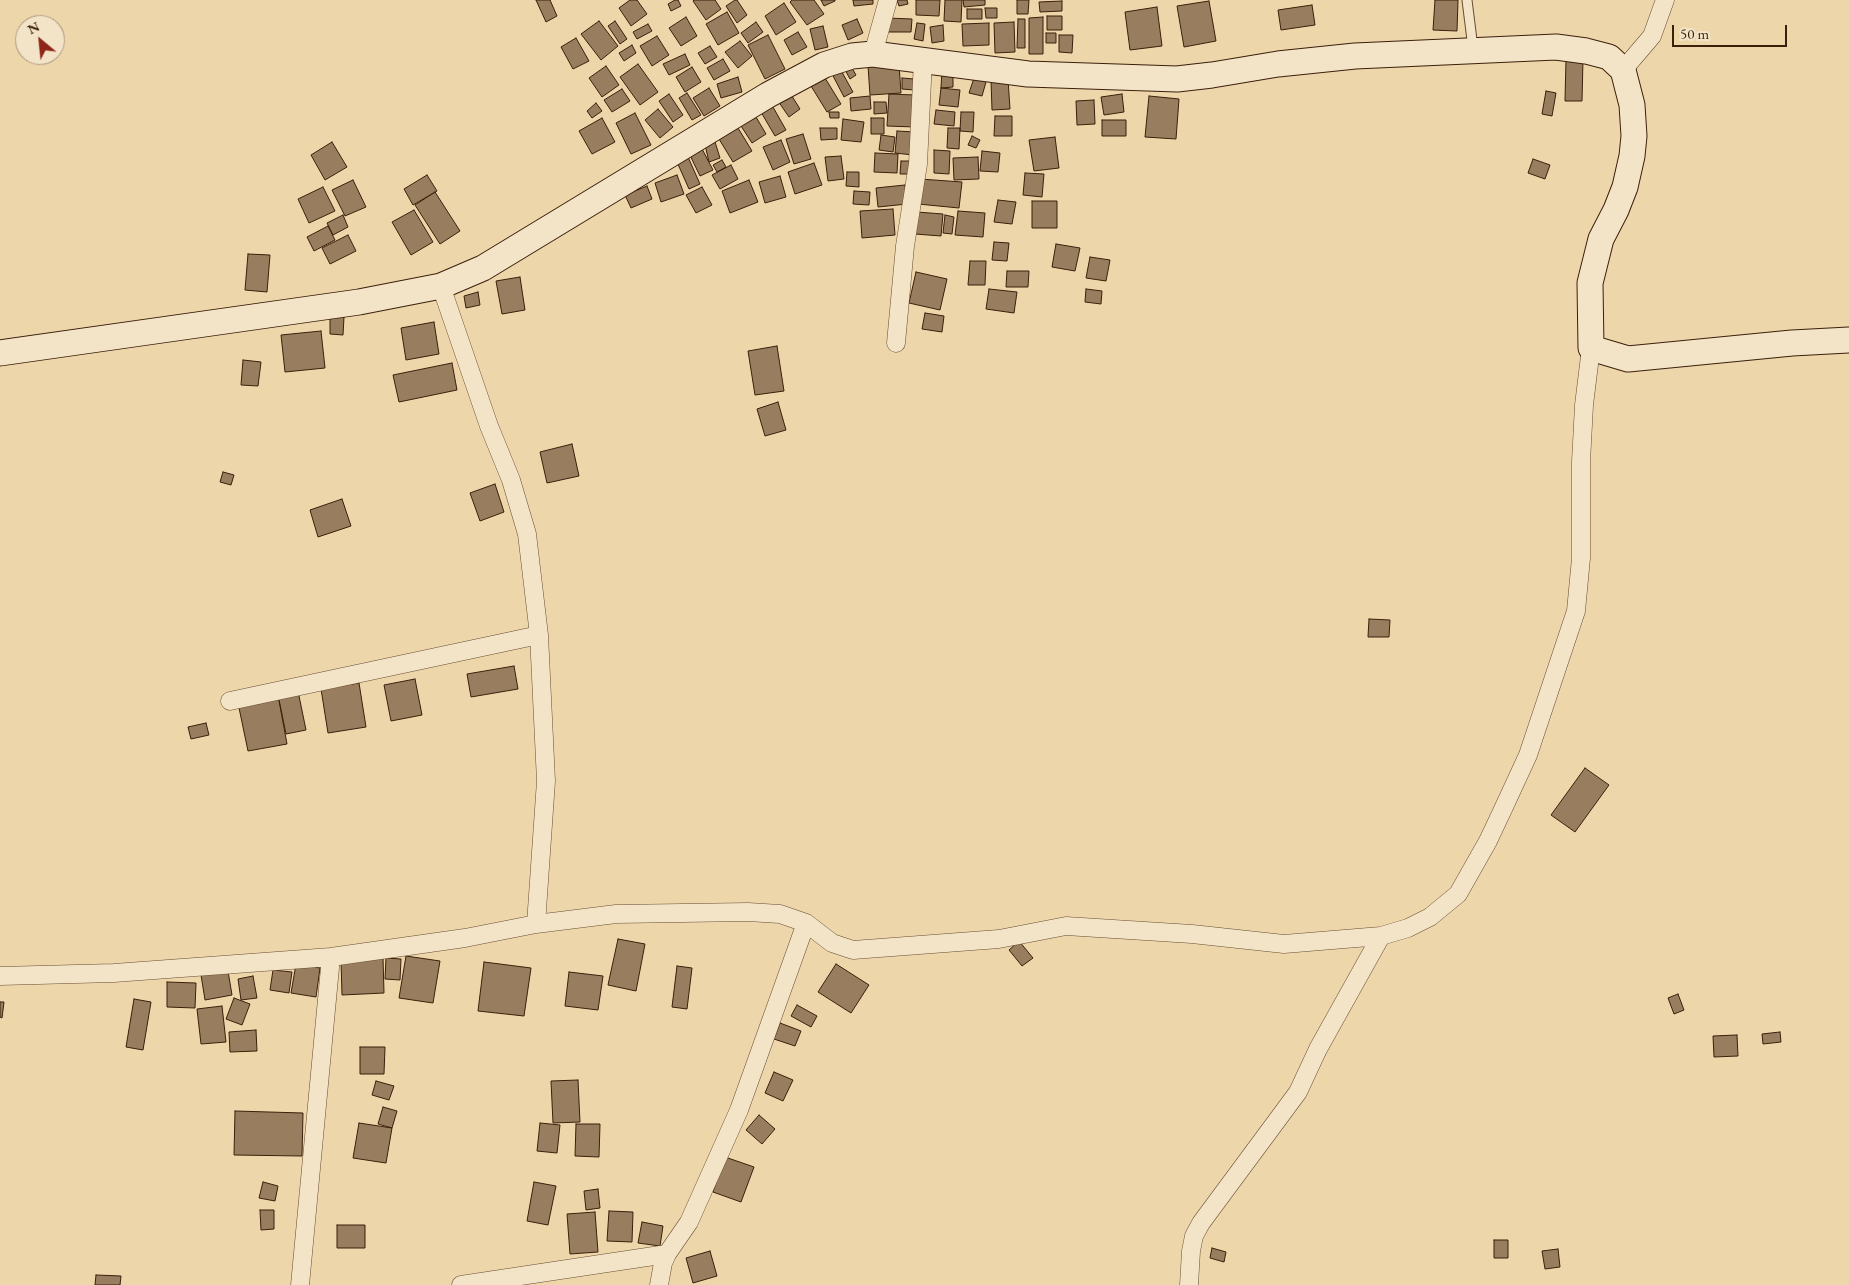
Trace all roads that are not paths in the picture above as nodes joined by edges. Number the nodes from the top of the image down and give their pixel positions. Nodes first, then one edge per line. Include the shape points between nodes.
1 (888, 0) edge
2 (1467, 0) edge
3 (1666, 0) edge
4 (1474, 51) junction
5 (873, 54) junction
6 (923, 60) junction
7 (1623, 70) junction
8 (441, 286) junction
9 (1849, 340) edge
10 (896, 343) dead end
11 (1591, 348) junction
12 (0, 353) edge
13 (539, 636) junction
14 (230, 701) dead end
15 (806, 923) junction
16 (536, 924) junction
17 (1381, 936) junction
18 (331, 957) junction
19 (0, 976) edge
20 (667, 1254) junction
21 (300, 1285) edge
22 (461, 1285) edge
23 (659, 1285) edge
24 (1189, 1285) edge

1 - 5 street
2 - 4 lane
3 - 7 street via 1652,36
4 - 6 street via 1355,56 1177,79 1028,74
4 - 7 street via 1556,47 1609,57
5 - 6 street
5 - 8 street via 852,56 824,65 768,95 483,268
6 - 10 street via 918,164 905,246
7 - 11 street via 1632,105 1632,156 1625,187 1601,239 1590,283
8 - 12 street via 350,304
8 - 13 street via 511,480 527,534
9 - 11 street via 1628,359
11 - 17 street via 1584,405 1581,558 1576,611 1528,754 1488,841 1458,894 1430,917
13 - 14 street
13 - 16 street via 546,781
15 - 16 street via 780,914 748,912 616,914
15 - 17 street via 832,943 853,950 999,939 1066,926 1284,944
15 - 20 street via 739,1110 689,1222
16 - 18 street via 465,938
17 - 24 street via 1318,1049 1298,1092 1201,1223 1191,1251
18 - 19 street via 114,973
18 - 21 street
20 - 22 street
20 - 23 street

